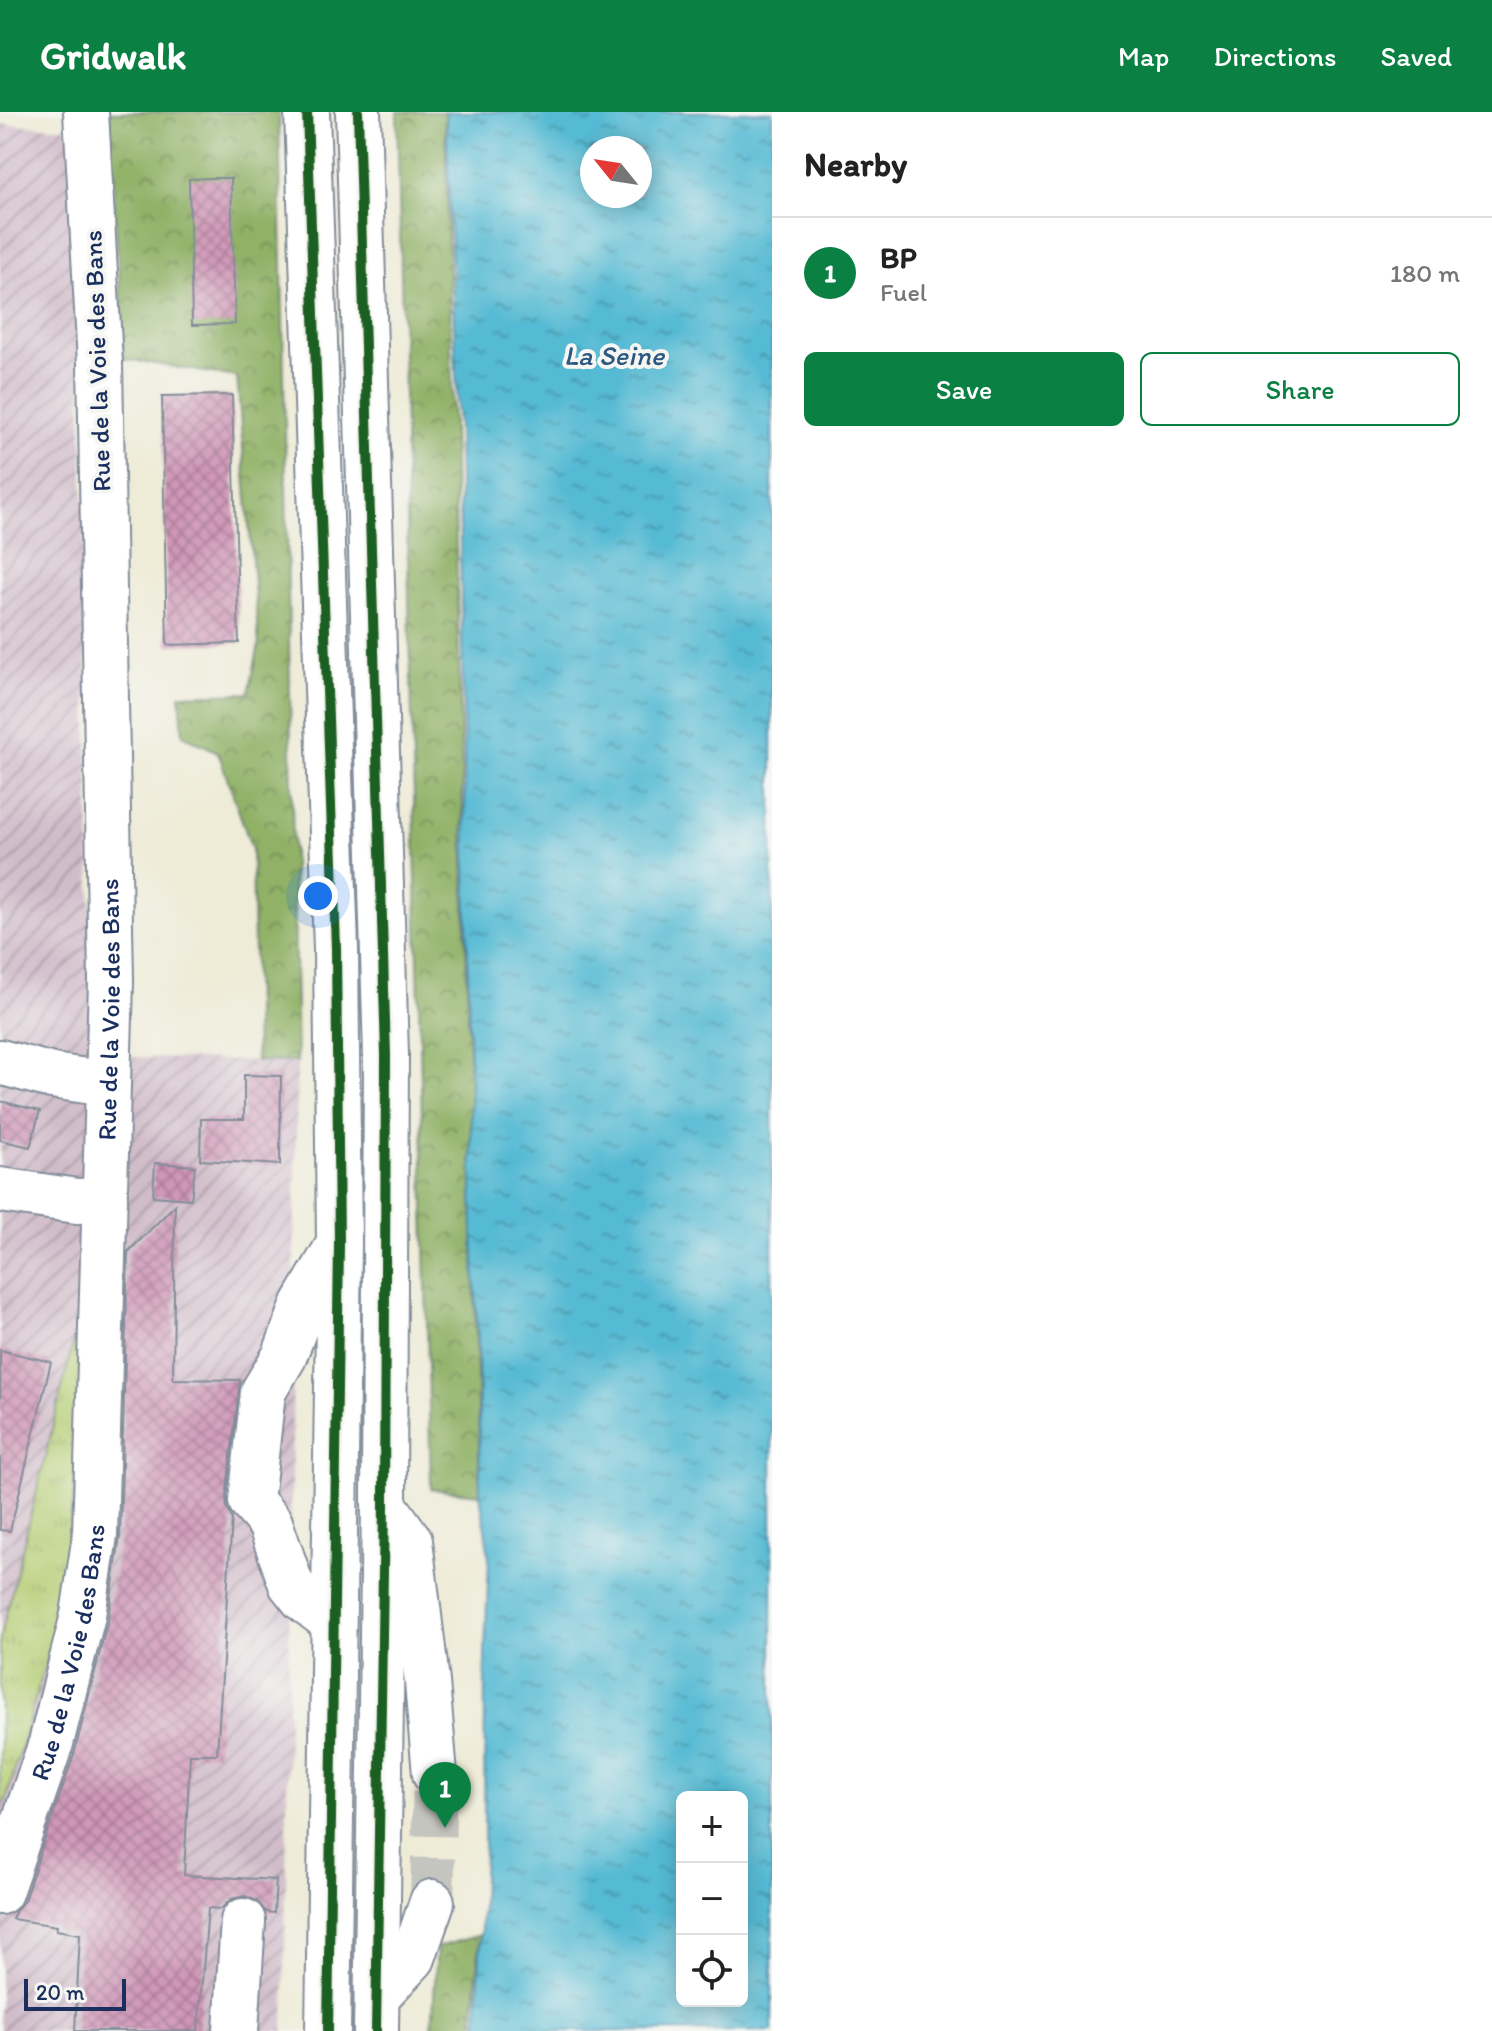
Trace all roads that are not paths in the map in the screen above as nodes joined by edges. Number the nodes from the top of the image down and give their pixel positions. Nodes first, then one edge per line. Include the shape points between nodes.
1 (86, 112) edge
2 (307, 112) edge
3 (358, 112) edge
4 (0, 1062) edge
5 (107, 1084) junction
6 (0, 1190) edge
7 (105, 1200) junction
8 (339, 1244) junction
9 (384, 1505) junction
10 (333, 1622) junction
11 (435, 1774) tunnel mouth
12 (4, 1864) edge
13 (432, 1902) tunnel mouth
14 (243, 1921) dead end
15 (376, 2013) edge
16 (236, 2031) edge
17 (328, 2031) edge

1 - 5 main road, Rue de la Voie des Bans via 100,379 111,981
2 - 8 main road via 336,949
3 - 9 main road via 386,1055
4 - 5 main road
5 - 7 main road, Rue de la Voie des Bans
6 - 7 main road
7 - 12 main road, Rue de la Voie des Bans via 95,1535 83,1615 51,1743
8 - 10 main road
8 - 10 main road via 263,1392 251,1501 270,1523 291,1584
9 - 11 main road via 410,1541
9 - 15 main road
10 - 17 main road
13 - 15 main road via 413,1958
14 - 16 main road

